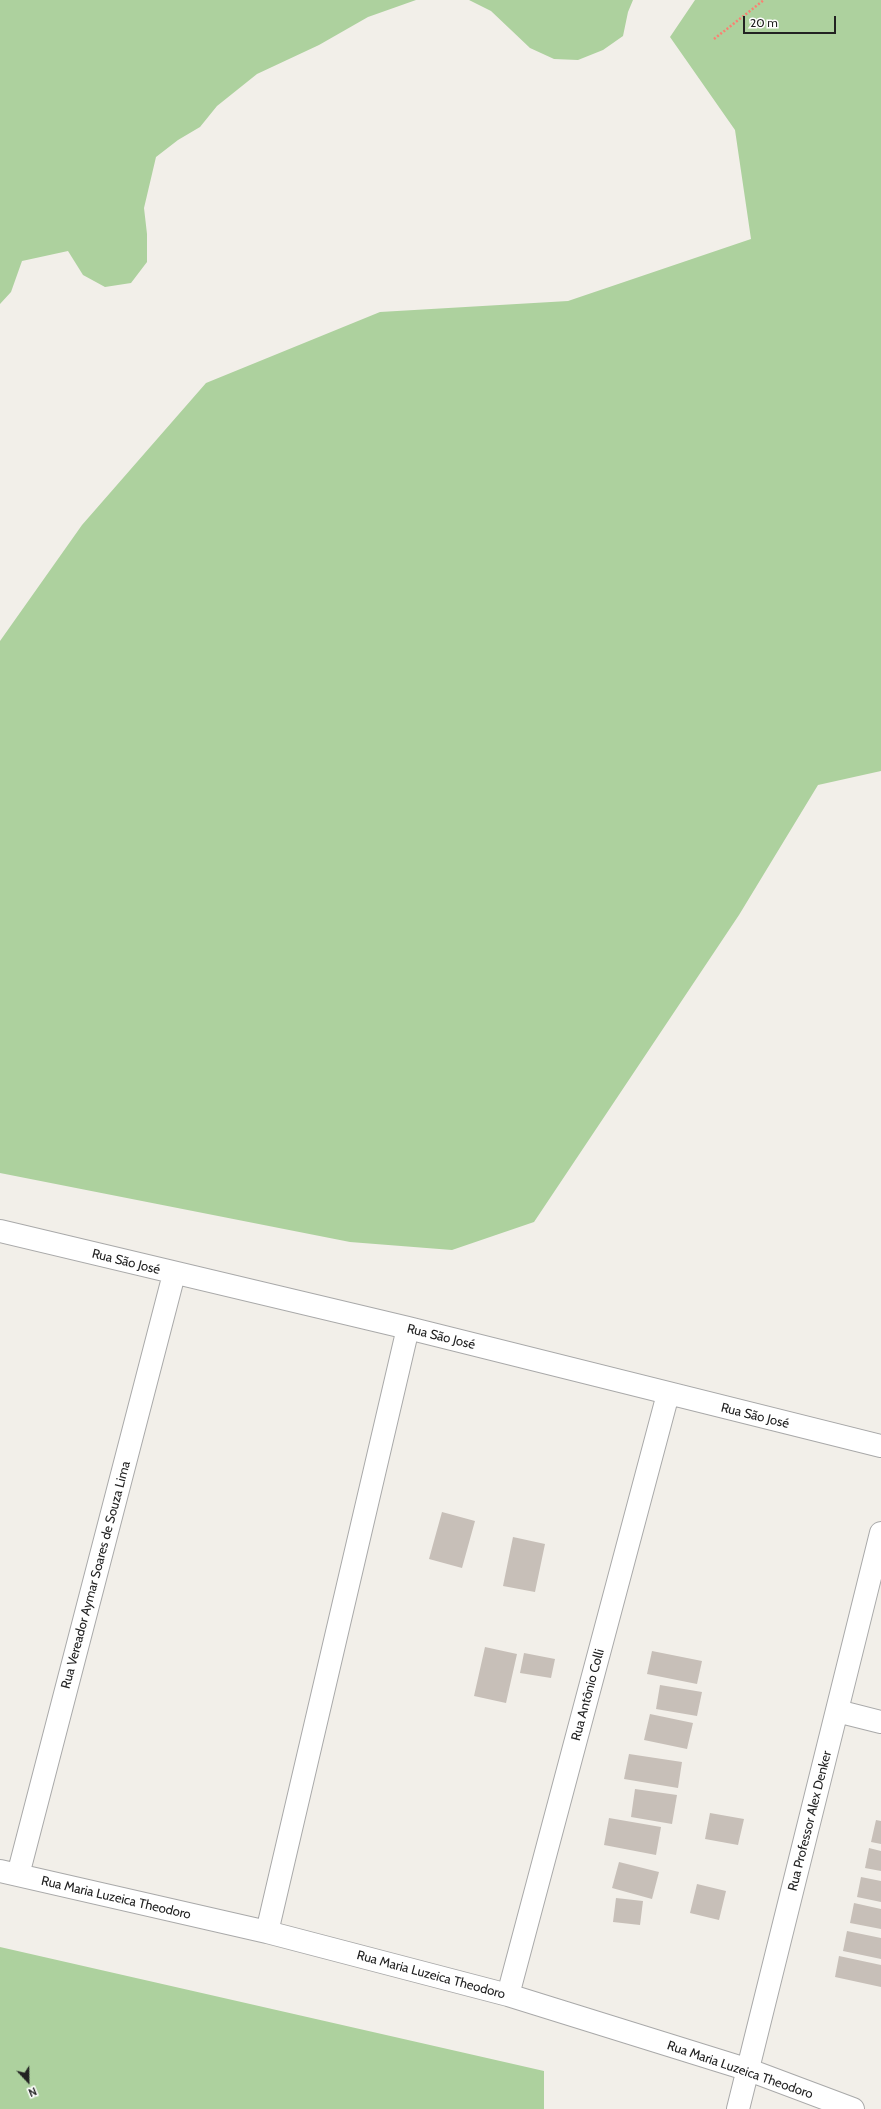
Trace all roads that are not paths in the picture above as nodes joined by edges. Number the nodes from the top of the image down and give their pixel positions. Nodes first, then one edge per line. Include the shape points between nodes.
1 (0, 1231) edge
2 (174, 1274) junction
3 (408, 1328) junction
4 (668, 1394) junction
5 (881, 1446) edge
6 (881, 1533) edge
7 (837, 1711) junction
8 (881, 1722) edge
9 (9, 1873) edge
10 (268, 1932) junction
11 (508, 1995) junction
12 (749, 2070) junction
13 (738, 2109) edge
14 (853, 2109) edge

1 - 2 street, Rua São José
2 - 3 street, Rua São José
2 - 9 street, Rua Vereador Aymar Soares de Souza Lima
3 - 4 street, Rua São José
3 - 10 street
4 - 5 street, Rua São José
4 - 11 street, Rua Antônio Colli
6 - 7 street, Rua Professor Alex Denker
7 - 8 street
7 - 12 street, Rua Professor Alex Denker
9 - 10 street, Rua Maria Luzeica Theodoro
10 - 11 street, Rua Maria Luzeica Theodoro
11 - 12 street, Rua Maria Luzeica Theodoro
12 - 13 street, Rua Professor Alex Denker
12 - 14 street, Rua Maria Luzeica Theodoro

